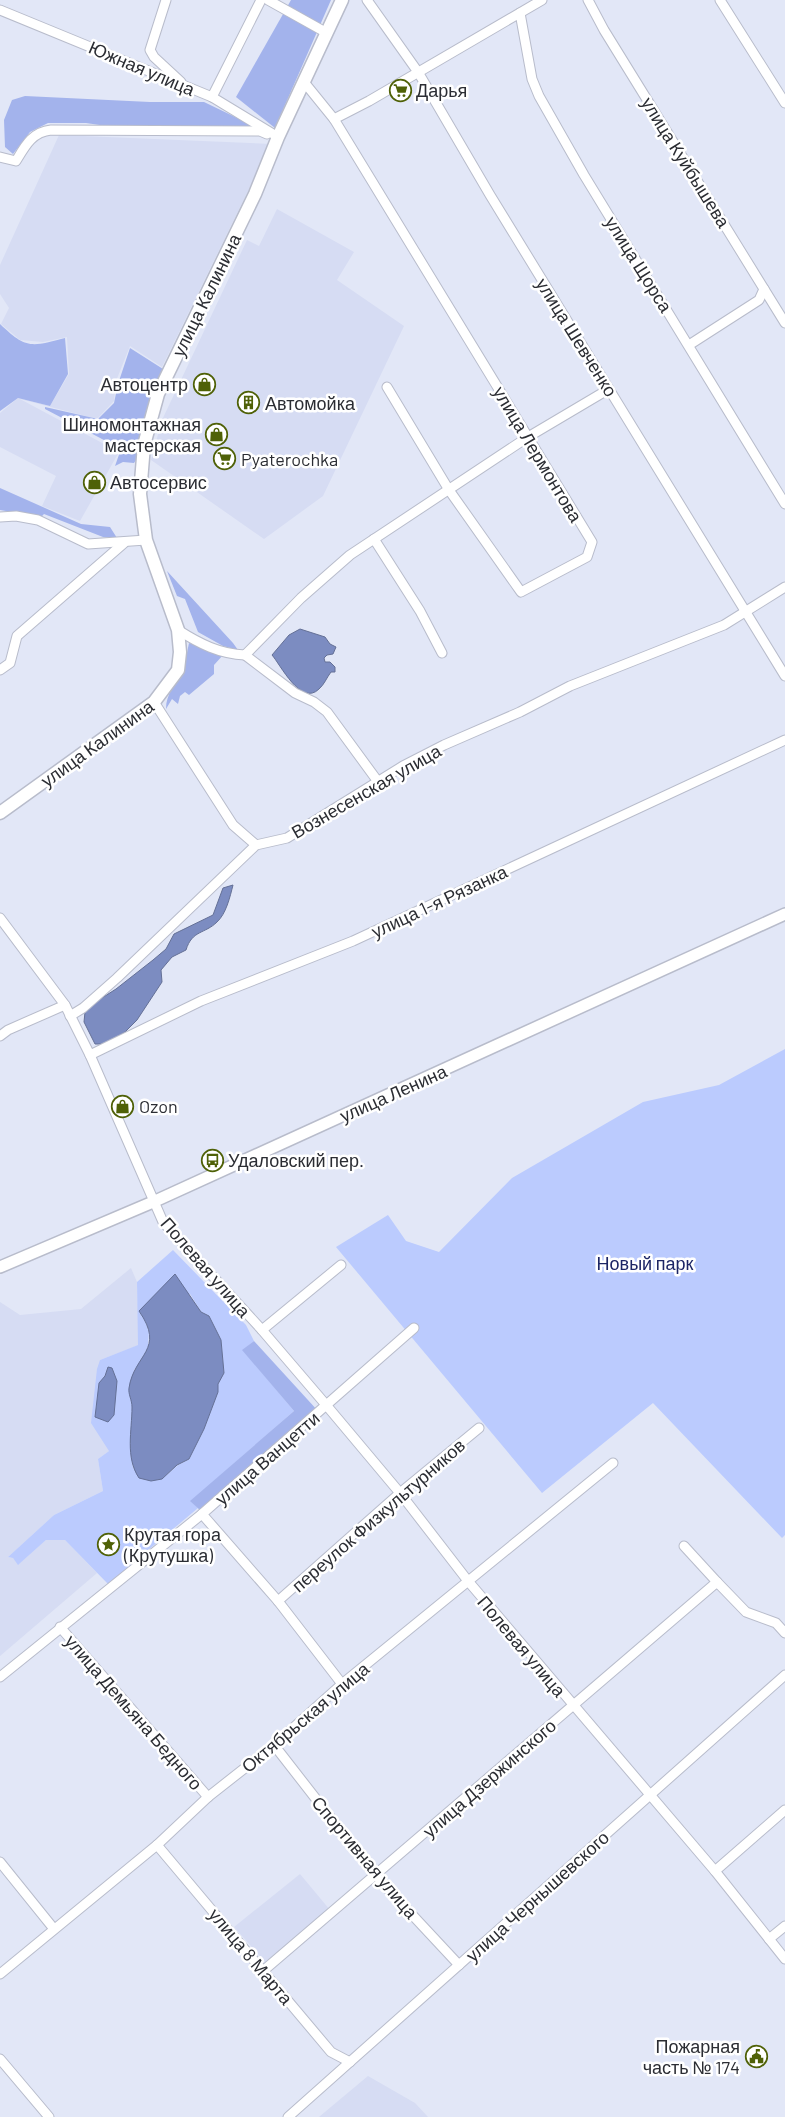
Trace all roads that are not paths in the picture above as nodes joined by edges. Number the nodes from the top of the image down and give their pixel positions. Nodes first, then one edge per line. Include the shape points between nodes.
1 (166, 0) edge
2 (261, 0) edge
3 (268, 0) edge
4 (342, 0) edge
5 (367, 0) edge
6 (542, 0) edge
7 (588, 0) edge
8 (720, 0) edge
9 (0, 10) edge
10 (520, 13) junction
11 (327, 33) junction
12 (418, 72) junction
13 (304, 82) junction
14 (185, 86) junction
15 (212, 97) junction
16 (785, 103) edge
17 (334, 119) junction
18 (278, 137) junction
19 (0, 157) edge
20 (764, 289) junction
21 (785, 323) edge
22 (689, 345) junction
23 (387, 387) dead end
24 (609, 390) junction
25 (528, 437) junction
26 (449, 490) junction
27 (785, 504) edge
28 (0, 517) edge
29 (374, 539) junction
30 (146, 540) junction
31 (124, 543) junction
32 (785, 587) edge
33 (744, 613) junction
34 (178, 630) junction
35 (442, 652) dead end
36 (246, 655) junction
37 (0, 670) edge
38 (785, 676) edge
39 (154, 702) junction
40 (785, 740) edge
41 (379, 783) junction
42 (0, 813) edge
43 (256, 845) junction
44 (785, 914) edge
45 (0, 918) edge
46 (65, 1005) junction
47 (70, 1016) junction
48 (0, 1036) edge
49 (90, 1055) junction
50 (153, 1202) junction
51 (341, 1266) dead end
52 (0, 1267) edge
53 (414, 1328) dead end
54 (262, 1330) junction
55 (327, 1406) junction
56 (479, 1428) dead end
57 (613, 1463) dead end
58 (400, 1493) junction
59 (202, 1514) junction
60 (684, 1546) dead end
61 (468, 1581) junction
62 (717, 1582) junction
63 (278, 1601) junction
64 (60, 1627) junction
65 (785, 1633) edge
66 (785, 1674) edge
67 (0, 1678) edge
68 (342, 1684) junction
69 (572, 1706) junction
70 (274, 1745) junction
71 (651, 1795) junction
72 (208, 1798) junction
73 (785, 1810) edge
74 (156, 1845) junction
75 (0, 1862) edge
76 (715, 1871) junction
77 (376, 1876) junction
78 (785, 1926) edge
79 (54, 1929) junction
80 (769, 1939) junction
81 (785, 1959) edge
82 (459, 1965) junction
83 (263, 1970) junction
84 (0, 1974) edge
85 (0, 2059) edge
86 (350, 2062) junction
87 (49, 2117) edge
88 (288, 2117) edge

1 - 14 street via 150,50
2 - 15 street
3 - 11 street
4 - 11 main road, улица Калинина
5 - 12 street, улица Шевченко
6 - 10 street
7 - 20 street, улица Куйбышева
8 - 16 street
9 - 14 street, Южная улица
10 - 12 street
10 - 22 street, улица Щорса via 532,80 539,96
11 - 13 main road, улица Калинина
12 - 17 street
12 - 24 street, улица Шевченко
13 - 17 street, улица Лермонтова
13 - 18 main road, улица Калинина
14 - 15 street, Южная улица
15 - 18 street, Южная улица
17 - 25 street, улица Лермонтова
18 - 19 street via 260,132 51,130 41,131 28,141 16,161
18 - 30 main road, улица Калинина via 255,194 158,394 141,466 140,494
20 - 21 street, улица Куйбышева
20 - 22 street via 759,300
22 - 27 street, улица Щорса
23 - 26 street, улица Лермонтова
24 - 25 street
24 - 33 street, улица Шевченко
25 - 26 street
25 - 26 street, улица Лермонтова via 592,542 587,557 521,592
26 - 29 street
28 - 31 street via 38,520 88,544
29 - 35 street
29 - 36 street via 350,555 301,598
30 - 31 street
30 - 34 main road, улица Калинина
31 - 37 street via 17,636 10,663
32 - 33 street, Вознесенская улица
33 - 38 street, улица Шевченко
33 - 41 street, Вознесенская улица via 724,625 570,686 444,745 403,766
34 - 36 street via 226,654
34 - 39 main road, улица Калинина via 178,670
36 - 41 street via 295,693 327,712
39 - 42 main road, улица Калинина
39 - 43 street via 233,825
40 - 49 street, улица 1-я Рязанка via 353,941 201,1001
41 - 43 street, Вознесенская улица via 287,838
43 - 47 street via 116,978
44 - 50 street, улица Ленина
45 - 46 street, Полевая улица
46 - 47 street, Полевая улица
46 - 48 street
47 - 49 street, Полевая улица
49 - 50 street, Полевая улица
50 - 52 street, улица Ленина
50 - 54 street, Полевая улица via 163,1222
51 - 54 street, Полевая улица
53 - 55 street, улица Ванцетти
54 - 55 street, Полевая улица
55 - 58 street, Полевая улица
55 - 59 street, улица Ванцетти
56 - 58 street, переулок Физкультурников
57 - 61 street, Октябрьская улица
58 - 61 street, Полевая улица
58 - 63 street, переулок Физкультурников
59 - 63 street
59 - 64 street, улица Ванцетти
60 - 62 street
61 - 68 street, Октябрьская улица
61 - 69 street, Полевая улица
62 - 65 street via 746,1612 776,1623
62 - 69 street, улица Дзержинского
63 - 68 street
64 - 67 street, улица Ванцетти
64 - 72 street, улица Демьяна Бедного
66 - 71 street, улица Чернышевского
68 - 70 street, Октябрьская улица
69 - 71 street, Полевая улица
69 - 77 street, улица Дзержинского
70 - 72 street, Октябрьская улица
70 - 77 street, Спортивная улица
71 - 76 street, Полевая улица
71 - 82 street, улица Чернышевского
72 - 74 street, Октябрьская улица
73 - 76 street
74 - 79 street, Октябрьская улица
74 - 83 street, улица 8 Марта
75 - 79 street
76 - 80 street, Полевая улица
77 - 82 street, Спортивная улица
77 - 83 street, улица Дзержинского
78 - 80 street
79 - 84 street, Октябрьская улица
80 - 81 street, Полевая улица
82 - 86 street, улица Чернышевского
83 - 86 street, улица 8 Марта via 331,2052
85 - 87 street
86 - 88 street, улица Чернышевского

